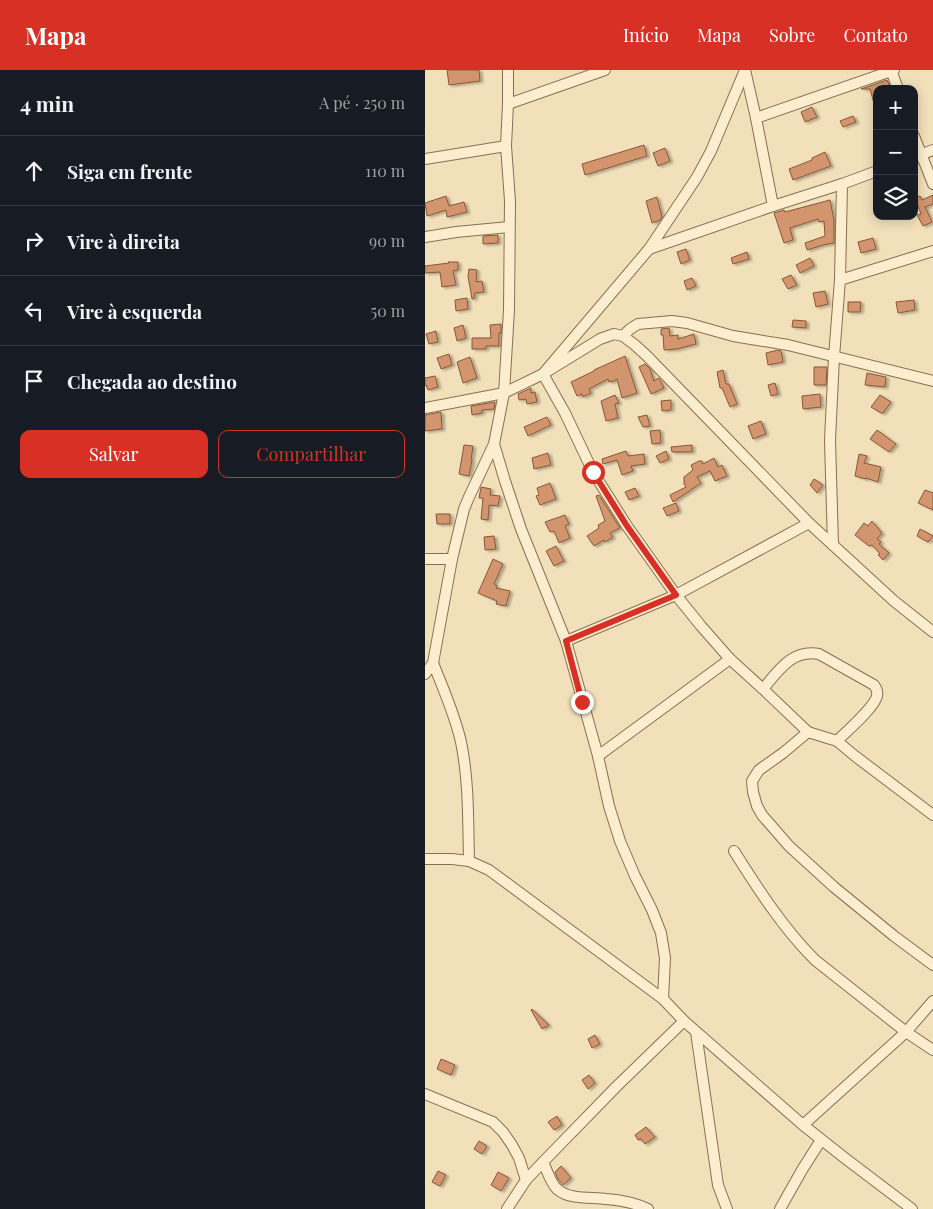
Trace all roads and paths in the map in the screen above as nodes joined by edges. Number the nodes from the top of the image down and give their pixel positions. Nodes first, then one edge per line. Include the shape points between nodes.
1 (508, 70) edge
2 (605, 70) edge
3 (893, 70) edge
4 (897, 85) edge
5 (508, 104) junction
6 (756, 118) junction
7 (507, 146) junction
8 (933, 150) edge
9 (918, 156) edge
10 (918, 158) edge
11 (425, 160) edge
12 (873, 172) edge
13 (842, 184) junction
14 (933, 184) edge
15 (773, 206) junction
16 (509, 227) junction
17 (425, 237) edge
18 (649, 249) junction
19 (933, 251) edge
20 (840, 280) junction
21 (623, 336) junction
22 (835, 356) junction
23 (543, 374) junction
24 (933, 381) edge
25 (504, 393) junction
26 (425, 408) edge
27 (494, 444) junction
28 (809, 523) junction
29 (833, 545) junction
30 (425, 559) edge
31 (452, 559) junction
32 (676, 595) junction
33 (933, 632) edge
34 (566, 641) junction
35 (730, 659) junction
36 (433, 662) junction
37 (425, 674) edge
38 (763, 689) junction
39 (807, 732) junction
40 (837, 741) junction
41 (598, 756) junction
42 (933, 815) edge
43 (734, 851) dead end
44 (425, 859) edge
45 (469, 861) junction
46 (933, 965) edge
47 (663, 999) junction
48 (933, 1001) edge
49 (684, 1021) junction
50 (696, 1032) junction
51 (906, 1032) junction
52 (933, 1050) edge
53 (425, 1094) edge
54 (803, 1125) junction
55 (821, 1140) junction
56 (543, 1162) junction
57 (526, 1180) junction
58 (507, 1209) edge
59 (648, 1209) edge
60 (727, 1209) edge
61 (780, 1209) edge
62 (912, 1209) edge

1 - 5 street
2 - 5 street
3 - 4 street
3 - 6 street
5 - 7 street
6 - 15 street
6 - 18 street via 745,70 711,151
7 - 11 street
7 - 16 street
8 - 9 street
10 - 14 street
12 - 13 street
13 - 15 street
13 - 20 street
15 - 18 street
16 - 17 street
16 - 25 street
18 - 23 street
19 - 20 street
20 - 22 street
21 - 22 street via 638,324 672,321
21 - 23 street via 614,334 600,339
21 - 28 street via 647,356
22 - 24 street
22 - 29 street via 830,440
23 - 25 street
23 - 32 street via 593,472
25 - 26 street
25 - 27 street
27 - 31 street via 464,509
27 - 34 street via 521,529
28 - 29 street
28 - 32 street
29 - 33 street
30 - 31 street
31 - 36 street
32 - 34 street
32 - 35 street
34 - 41 street
35 - 38 street
35 - 41 street
36 - 37 street
36 - 45 street via 461,740
38 - 39 street
38 - 40 street via 783,665 810,652 874,685 877,690 875,700
39 - 40 street
39 - 46 street via 759,770 752,781 757,806 789,846 834,887
40 - 42 street
41 - 47 street via 620,841 661,933 665,958
43 - 51 street via 786,929 803,948
44 - 45 street
45 - 47 street via 489,870
47 - 49 street
48 - 51 street
49 - 50 street
49 - 56 street
50 - 54 street
50 - 60 street via 718,1185
51 - 52 street
51 - 54 street
53 - 57 street via 493,1122 512,1145
54 - 55 street
55 - 61 street
55 - 62 street
56 - 57 street
56 - 59 street via 555,1187 566,1194 605,1198
57 - 58 street

